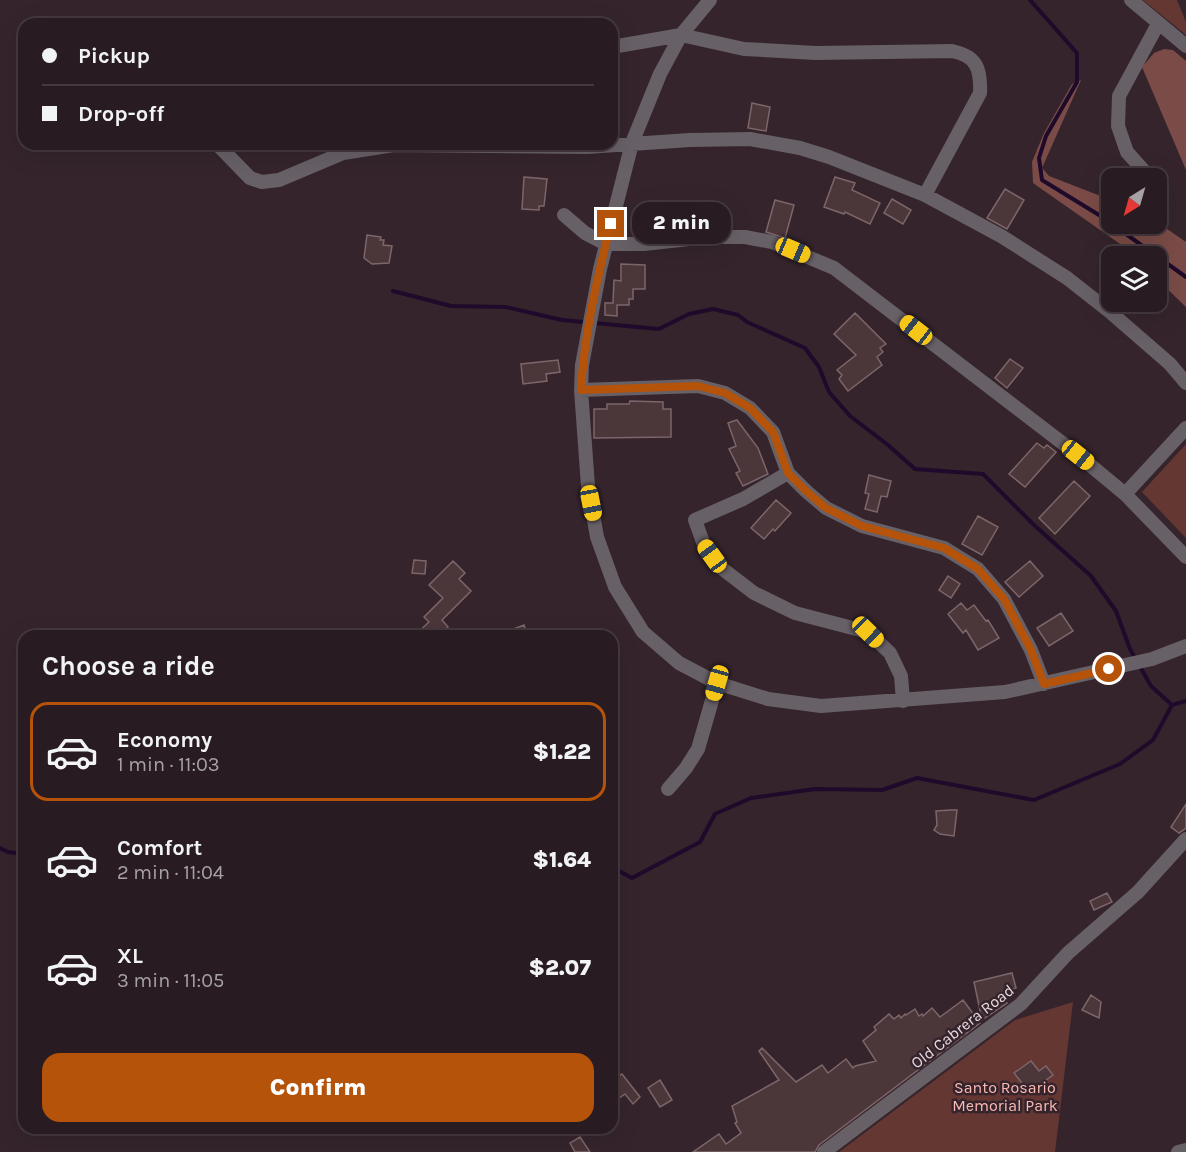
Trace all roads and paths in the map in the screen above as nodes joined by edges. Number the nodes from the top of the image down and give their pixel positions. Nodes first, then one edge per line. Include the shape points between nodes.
1 (710, 0) edge
2 (1131, 0) edge
3 (1158, 24) junction
4 (681, 35) junction
5 (618, 46) edge
6 (1186, 46) edge
7 (632, 143) junction
8 (618, 144) edge
9 (223, 150) edge
10 (360, 150) edge
11 (1141, 168) edge
12 (925, 195) junction
13 (564, 215) dead end
14 (606, 244) junction
15 (1186, 383) edge
16 (581, 390) junction
17 (1186, 428) edge
18 (788, 473) junction
19 (1125, 494) junction
20 (1186, 557) edge
21 (1186, 646) edge
22 (717, 683) junction
23 (1044, 684) junction
24 (903, 701) junction
25 (668, 789) dead end
26 (1186, 839) edge
27 (1186, 1150) edge
28 (824, 1152) edge
29 (1178, 1152) edge

1 - 4 street
2 - 3 street
3 - 6 street
3 - 11 street via 1119,96 1118,126 1126,152
4 - 5 street
4 - 7 street via 660,74
4 - 12 street via 744,49 965,54 977,66 980,93
7 - 8 street
7 - 12 street via 750,139 820,154
7 - 14 street
9 - 10 street via 250,177 262,182 279,180 343,153
12 - 15 street via 1067,278 1170,364
13 - 14 street
14 - 16 street via 582,365
14 - 19 street via 745,237 772,242 834,268
16 - 18 street via 698,386 725,393 750,408 773,432
16 - 22 street via 588,486 597,537 615,587 643,632 680,663
17 - 19 street
18 - 23 street via 826,508 862,526 944,548 978,569 1004,599
18 - 24 street via 695,520 704,544 720,567 754,593 795,613 868,632 890,652 901,676
19 - 20 street
21 - 23 street via 1152,659
22 - 24 street via 768,699 821,706
22 - 25 street via 698,749
23 - 24 street via 1005,692
26 - 28 street, Old Cabrera Road via 1138,892 1068,953 1021,1004
27 - 29 street

